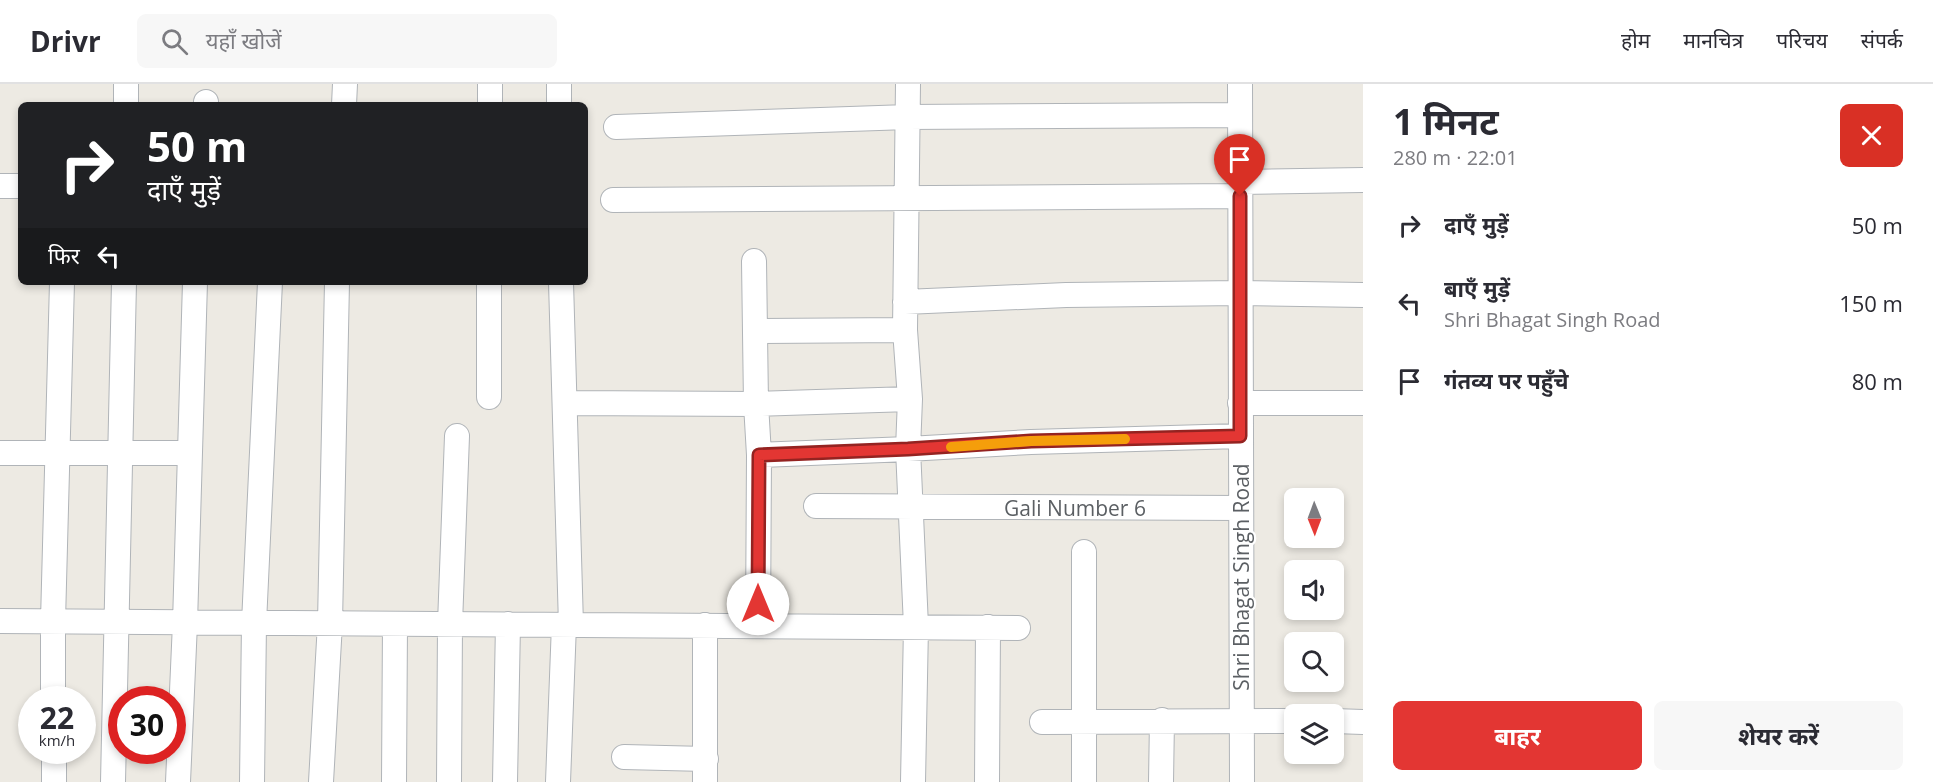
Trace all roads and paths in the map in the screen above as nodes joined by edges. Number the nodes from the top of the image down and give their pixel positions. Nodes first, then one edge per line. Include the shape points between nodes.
1 (126, 84) edge
2 (345, 84) edge
3 (490, 84) edge
4 (559, 84) edge
5 (908, 84) edge
6 (1240, 84) edge
7 (126, 102) edge
8 (344, 102) edge
9 (490, 102) edge
10 (559, 102) edge
11 (1240, 115) junction
12 (908, 117) junction
13 (616, 127) dead end
14 (1363, 180) edge
15 (0, 186) edge
16 (18, 186) edge
17 (1240, 189) junction
18 (907, 198) junction
19 (613, 200) dead end
20 (754, 261) dead end
21 (62, 285) edge
22 (124, 285) edge
23 (195, 285) edge
24 (270, 285) edge
25 (337, 285) edge
26 (489, 285) edge
27 (561, 285) edge
28 (1240, 293) junction
29 (1363, 295) edge
30 (905, 302) junction
31 (905, 330) junction
32 (755, 331) junction
33 (489, 397) dead end
34 (910, 399) junction
35 (565, 403) junction
36 (1240, 403) junction
37 (1363, 403) edge
38 (756, 404) junction
39 (457, 436) dead end
40 (1240, 436) junction
41 (908, 449) junction
42 (57, 452) junction
43 (120, 452) junction
44 (0, 453) edge
45 (190, 453) junction
46 (759, 455) junction
47 (816, 506) dead end
48 (910, 507) junction
49 (1241, 508) junction
50 (1084, 552) dead end
51 (0, 621) edge
52 (53, 621) junction
53 (116, 622) junction
54 (185, 623) junction
55 (254, 623) junction
56 (330, 623) junction
57 (395, 624) junction
58 (450, 624) junction
59 (508, 624) junction
60 (568, 625) junction
61 (705, 625) junction
62 (758, 626) junction
63 (916, 626) junction
64 (988, 627) junction
65 (1018, 628) dead end
66 (53, 686) edge
67 (1162, 720) junction
68 (1242, 720) junction
69 (1085, 721) junction
70 (1284, 721) edge
71 (1042, 722) dead end
72 (1344, 722) edge
73 (1363, 722) edge
74 (624, 757) dead end
75 (54, 764) edge
76 (705, 770) edge
77 (54, 782) edge
78 (112, 782) edge
79 (177, 782) edge
80 (252, 782) edge
81 (321, 782) edge
82 (394, 782) edge
83 (449, 782) edge
84 (505, 782) edge
85 (558, 782) edge
86 (913, 782) edge
87 (987, 782) edge
88 (1084, 782) edge
89 (1161, 782) edge
90 (1242, 782) edge

1 - 7 street
2 - 8 street
3 - 9 street
4 - 10 street
5 - 12 street
6 - 11 street, Shri Bhagat Singh Road
11 - 12 street
11 - 17 street, Shri Bhagat Singh Road
12 - 13 street
12 - 18 street
14 - 17 street
15 - 16 street
17 - 18 street
17 - 28 street, Shri Bhagat Singh Road
18 - 19 street
18 - 30 street
20 - 32 street
21 - 42 street
22 - 43 street
23 - 45 street
24 - 55 street
25 - 56 street
26 - 33 street
27 - 35 street
28 - 29 street
28 - 30 street
28 - 36 street, Shri Bhagat Singh Road
30 - 31 street
31 - 32 street
31 - 34 street
32 - 38 street
34 - 38 street
34 - 41 street
35 - 38 street
35 - 60 street
36 - 37 street
36 - 40 street, Shri Bhagat Singh Road
38 - 46 street
39 - 58 street
40 - 41 street via 1031,441
40 - 49 street, Shri Bhagat Singh Road
41 - 46 street
41 - 48 street
42 - 43 street
42 - 44 street
42 - 52 street
43 - 45 street
43 - 53 street
45 - 54 street
46 - 62 street
47 - 48 street, Gali Number 6
48 - 49 street, Gali Number 6
48 - 63 street
49 - 68 street, Shri Bhagat Singh Road
50 - 69 street
51 - 52 street
52 - 53 street
52 - 66 street
53 - 54 street
53 - 78 street
54 - 55 street
54 - 79 street
55 - 56 street
55 - 80 street
56 - 57 street
56 - 81 street
57 - 58 street
57 - 82 street
58 - 59 street
58 - 83 street
59 - 60 street
59 - 84 street
60 - 61 street
60 - 85 street
61 - 62 street
61 - 76 street
62 - 63 street
63 - 64 street
63 - 86 street
64 - 65 street
64 - 87 street
67 - 68 street
67 - 69 street
67 - 89 street
68 - 70 street
68 - 90 street, Shri Bhagat Singh Road
69 - 71 street
69 - 88 street
72 - 73 street
74 - 76 street
75 - 77 street

